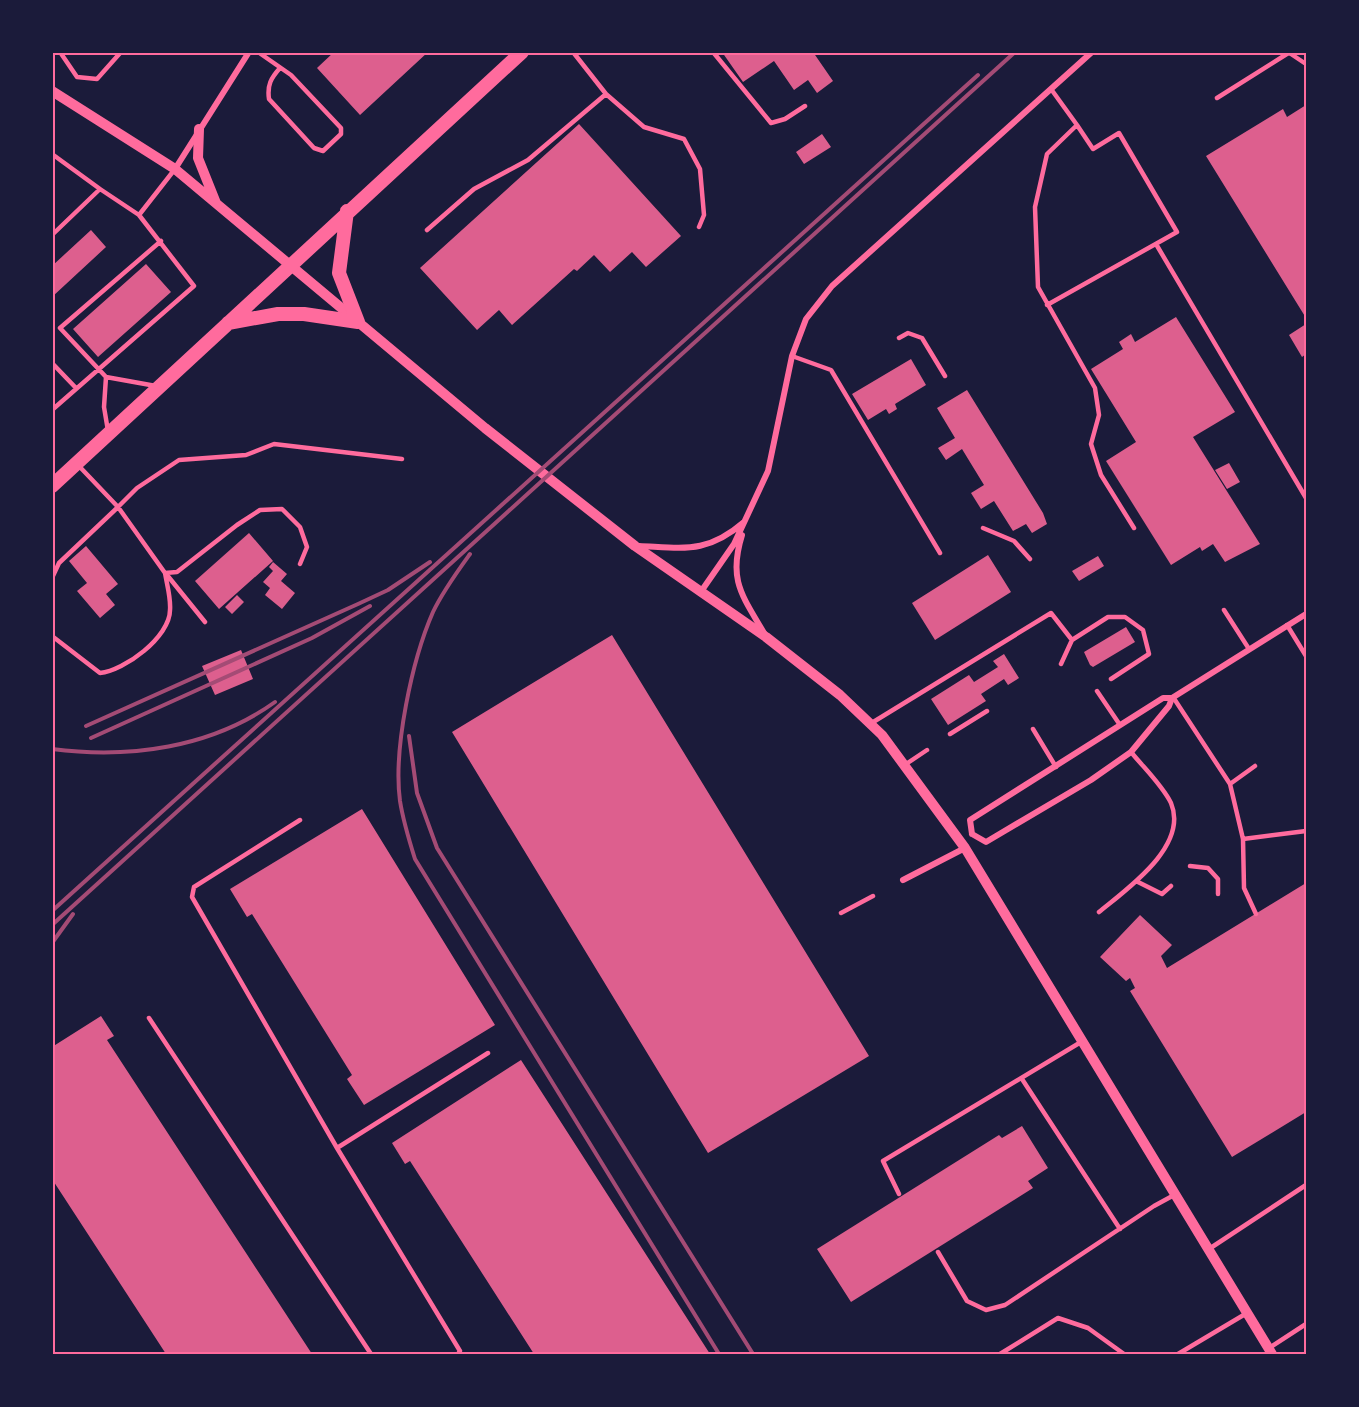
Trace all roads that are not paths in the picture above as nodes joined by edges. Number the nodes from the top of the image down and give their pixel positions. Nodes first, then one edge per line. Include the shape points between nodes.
1 (60, 52) edge
2 (121, 52) edge
3 (249, 52) edge
4 (258, 52) edge
5 (522, 52) edge
6 (573, 52) edge
7 (713, 52) edge
8 (1092, 52) edge
9 (1291, 53) edge
10 (1306, 64) edge
11 (280, 68) junction
12 (1051, 89) junction
13 (52, 91) edge
14 (606, 94) junction
15 (1217, 98) dead end
16 (805, 106) dead end
17 (1077, 124) junction
18 (199, 129) junction
19 (52, 154) edge
20 (175, 169) junction
21 (100, 189) junction
22 (216, 203) junction
23 (348, 211) junction
24 (139, 215) junction
25 (699, 227) dead end
26 (427, 230) dead end
27 (52, 234) edge
28 (161, 241) junction
29 (1156, 244) junction
30 (290, 265) junction
31 (1047, 305) junction
32 (358, 322) junction
33 (228, 323) junction
34 (899, 338) dead end
35 (792, 356) junction
36 (52, 363) edge
37 (97, 369) junction
38 (945, 376) dead end
39 (106, 377) junction
40 (159, 386) junction
41 (76, 388) junction
42 (52, 410) edge
43 (108, 433) junction
44 (402, 459) dead end
45 (77, 463) junction
46 (53, 486) edge
47 (1306, 498) edge
48 (118, 507) junction
49 (747, 520) junction
50 (983, 528) dead end
51 (1134, 528) dead end
52 (635, 546) junction
53 (940, 554) dead end
54 (1030, 559) dead end
55 (300, 564) dead end
56 (165, 573) junction
57 (52, 578) edge
58 (699, 593) junction
59 (1224, 610) dead end
60 (1306, 614) edge
61 (205, 622) dead end
62 (1287, 625) junction
63 (52, 636) edge
64 (766, 637) junction
65 (1072, 640) junction
66 (1249, 649) junction
67 (1306, 656) edge
68 (1061, 664) dead end
69 (1111, 679) dead end
70 (1097, 691) dead end
71 (1173, 697) junction
72 (987, 711) dead end
73 (870, 724) junction
74 (1120, 725) junction
75 (1033, 729) dead end
76 (950, 734) dead end
77 (927, 750) dead end
78 (1131, 752) junction
79 (906, 764) junction
80 (1255, 766) dead end
81 (1056, 767) junction
82 (1230, 784) junction
83 (300, 820) dead end
84 (1306, 831) edge
85 (972, 834) junction
86 (1243, 839) junction
87 (963, 845) junction
88 (1190, 866) dead end
89 (903, 880) dead end
90 (1136, 881) junction
91 (1171, 886) dead end
92 (1218, 894) dead end
93 (873, 896) dead end
94 (1100, 912) dead end
95 (841, 913) dead end
96 (1256, 914) dead end
97 (149, 1018) dead end
98 (1083, 1041) junction
99 (488, 1053) dead end
100 (1022, 1079) junction
101 (337, 1148) junction
102 (1306, 1185) edge
103 (899, 1194) dead end
104 (1176, 1194) junction
105 (1120, 1229) junction
106 (1209, 1249) junction
107 (938, 1252) dead end
108 (1247, 1313) junction
109 (1306, 1324) edge
110 (1270, 1351) edge
111 (460, 1353) edge
112 (370, 1354) edge
113 (1000, 1354) edge
114 (1125, 1354) edge
115 (1178, 1354) edge

1 - 2 lane via 77,77 97,79
3 - 18 street
4 - 11 lane
5 - 23 main road
6 - 14 lane
7 - 16 lane via 771,123
8 - 12 street
9 - 10 lane
9 - 15 lane
11 - 11 lane via 341,128 341,134 323,151 314,148 269,99 267,89
12 - 17 lane
12 - 35 street via 832,286 806,319
13 - 20 street
14 - 25 lane via 644,128 684,139 700,169 704,215
14 - 26 lane via 528,160 474,189
17 - 29 lane via 1093,149 1119,133 1177,232
17 - 31 lane via 1047,154 1035,207 1038,287
18 - 20 street
18 - 22 street via 198,158
19 - 21 lane
20 - 22 street
20 - 24 lane
21 - 24 lane
21 - 27 lane
22 - 30 street
23 - 30 main road
23 - 32 main road via 339,273
24 - 28 lane
28 - 37 lane via 194,286
28 - 37 lane via 60,328
29 - 31 lane
29 - 47 lane
30 - 32 street
30 - 33 main road
31 - 51 lane via 1095,388 1099,415 1091,444 1101,476
32 - 33 main road via 278,314
32 - 52 street
33 - 40 main road
34 - 38 lane via 908,333 922,338
35 - 49 street via 768,471
35 - 53 lane via 831,370
36 - 41 lane
37 - 39 lane
37 - 41 lane
39 - 40 lane
39 - 43 lane via 104,407
40 - 43 main road
41 - 42 lane
43 - 45 main road
44 - 48 lane via 274,444 246,455 179,460 137,488
45 - 46 main road
45 - 48 lane
48 - 56 lane
48 - 57 lane via 59,563
49 - 52 street via 726,537 698,548
49 - 58 street
49 - 64 street via 734,560 738,585
50 - 54 lane via 1014,541
52 - 58 street
55 - 56 lane via 308,547 300,527 282,509 260,510 177,572
56 - 61 lane
56 - 63 lane via 171,612 164,632 113,672 100,673
58 - 64 street
59 - 66 lane
60 - 62 street
62 - 66 street
62 - 67 lane
64 - 73 street
65 - 68 lane
65 - 69 lane via 1108,617 1125,617 1143,630 1149,654
65 - 73 lane via 1051,613
66 - 71 street
70 - 74 lane
71 - 74 street via 1163,698
71 - 78 street
71 - 82 lane
72 - 76 lane
73 - 79 street
74 - 81 street
75 - 81 lane
77 - 79 lane
78 - 85 street via 986,842
78 - 90 lane via 1171,804 1174,828 1167,848
79 - 87 street
80 - 82 lane
81 - 85 street via 970,820
82 - 86 lane
83 - 101 lane via 194,887 192,897
84 - 86 lane
85 - 87 street
86 - 96 lane via 1244,888
87 - 89 street
87 - 98 street
88 - 92 lane via 1208,868 1218,879
90 - 91 lane via 1162,894
90 - 94 lane
93 - 95 lane
97 - 112 lane
98 - 100 lane
98 - 104 street
99 - 101 lane
100 - 103 lane via 883,1161
100 - 105 lane
101 - 111 lane
102 - 106 lane
104 - 105 lane
104 - 106 street
105 - 107 lane via 1005,1305 986,1310 967,1301
106 - 108 street
108 - 110 street
108 - 115 lane
109 - 110 lane
113 - 114 lane via 1058,1318 1088,1328

